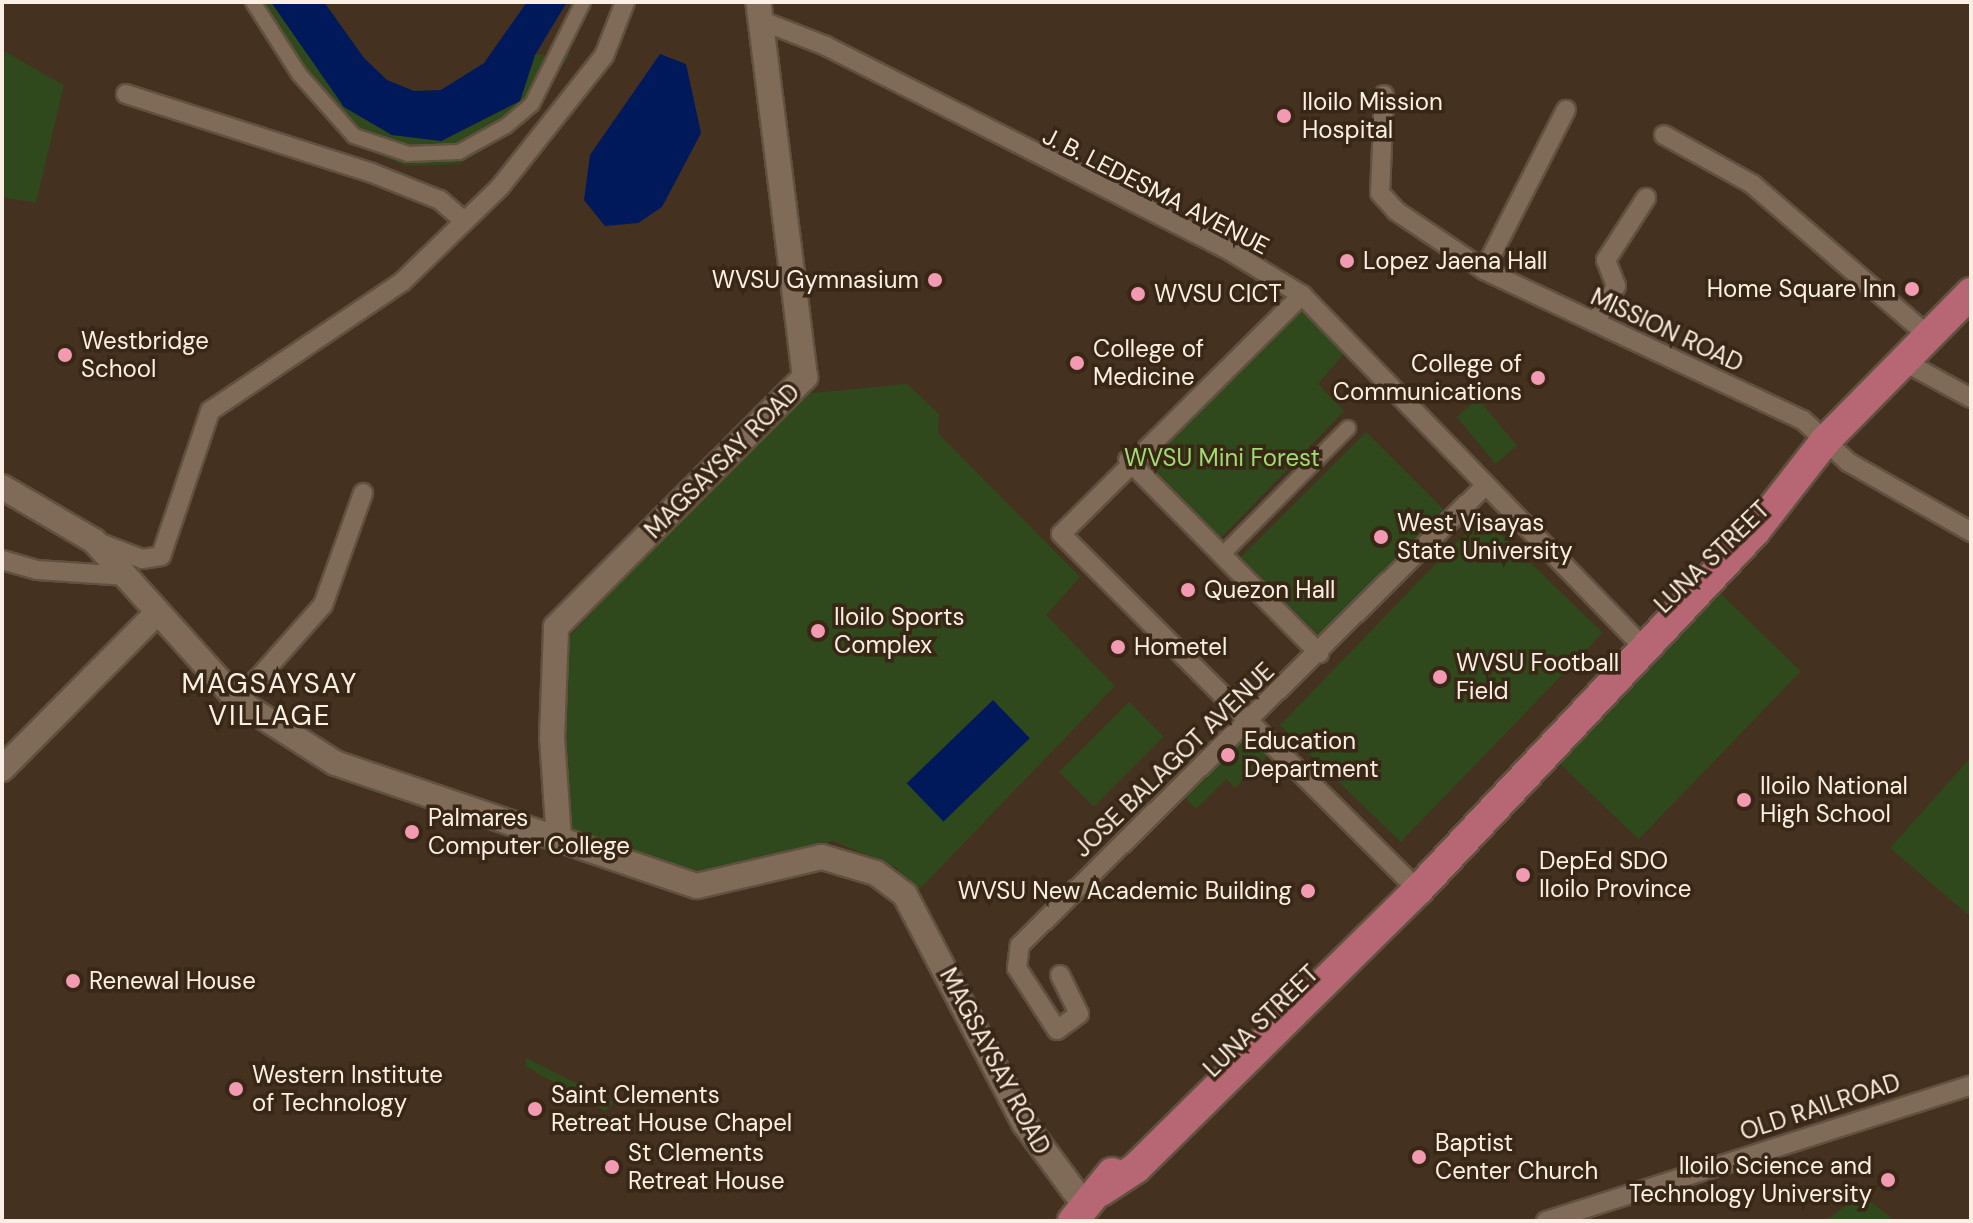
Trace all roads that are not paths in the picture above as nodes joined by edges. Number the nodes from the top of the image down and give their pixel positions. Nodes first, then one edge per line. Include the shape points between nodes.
1 (253, 2) edge
2 (583, 2) edge
3 (625, 2) edge
4 (760, 12) edge
5 (126, 94) dead end
6 (1384, 95) dead end
7 (1566, 110) dead end
8 (1664, 135) dead end
9 (1646, 198) dead end
10 (462, 219) junction
11 (1484, 270) junction
12 (1971, 293) edge
13 (1302, 295) junction
14 (1595, 322) junction
15 (1929, 336) junction
16 (1903, 361) junction
17 (1971, 398) edge
18 (1348, 428) dead end
19 (1825, 441) junction
20 (1128, 460) junction
21 (2, 487) edge
22 (1483, 488) junction
23 (363, 493) dead end
24 (1971, 532) edge
25 (94, 541) junction
26 (1222, 555) junction
27 (2, 560) edge
28 (127, 576) junction
29 (157, 613) junction
30 (1637, 643) junction
31 (1319, 653) junction
32 (238, 701) junction
33 (1247, 720) junction
34 (2, 769) edge
35 (559, 840) junction
36 (1410, 883) junction
37 (1060, 975) dead end
38 (1971, 1085) edge
39 (1087, 1206) edge
40 (1546, 1221) edge

1 - 2 street via 299,74 354,136 408,154 459,152 506,126 532,104
3 - 10 street via 604,56 500,187
4 - 13 street, J. B. LEDESMA AVENUE via 1230,251
4 - 35 street, MAGSAYSAY ROAD via 805,377 556,627 552,738
5 - 10 street via 372,173 440,200
6 - 11 street, MISSION ROAD via 1380,193
7 - 11 street
8 - 15 street via 1752,184
9 - 14 street via 1606,260 1616,286
10 - 25 street via 402,282 210,411 161,556 142,559
11 - 14 street, MISSION ROAD
12 - 15 main road, LUNA STREET
13 - 20 street
13 - 22 street, J. B. LEDESMA AVENUE via 1438,429
14 - 19 street, MISSION ROAD via 1803,420
15 - 16 main road, LUNA STREET
16 - 17 street
16 - 19 main road, LUNA STREET
18 - 26 street
19 - 24 street, MISSION ROAD
19 - 30 main road, LUNA STREET via 1782,491 1744,519
20 - 26 street
20 - 33 street via 1061,534
21 - 25 street, MAGSAYSAY ROAD
22 - 30 street, J. B. LEDESMA AVENUE
22 - 31 street, JOSE BALAGOT AVENUE
23 - 32 street via 323,605
25 - 28 street, MAGSAYSAY ROAD
26 - 31 street
27 - 28 street via 37,570
28 - 29 street, MAGSAYSAY ROAD
29 - 32 street, MAGSAYSAY ROAD
29 - 34 street
30 - 36 main road, LUNA STREET
31 - 33 street, JOSE BALAGOT AVENUE
32 - 35 street, MAGSAYSAY ROAD via 335,763
33 - 36 street
33 - 37 street, JOSE BALAGOT AVENUE via 1020,945 1017,968 1057,1030 1079,1014
35 - 39 street, MAGSAYSAY ROAD via 697,886 822,857 876,873 905,895 1024,1123
36 - 39 main road, LUNA STREET via 1136,1168
38 - 40 street, OLD RAILROAD

